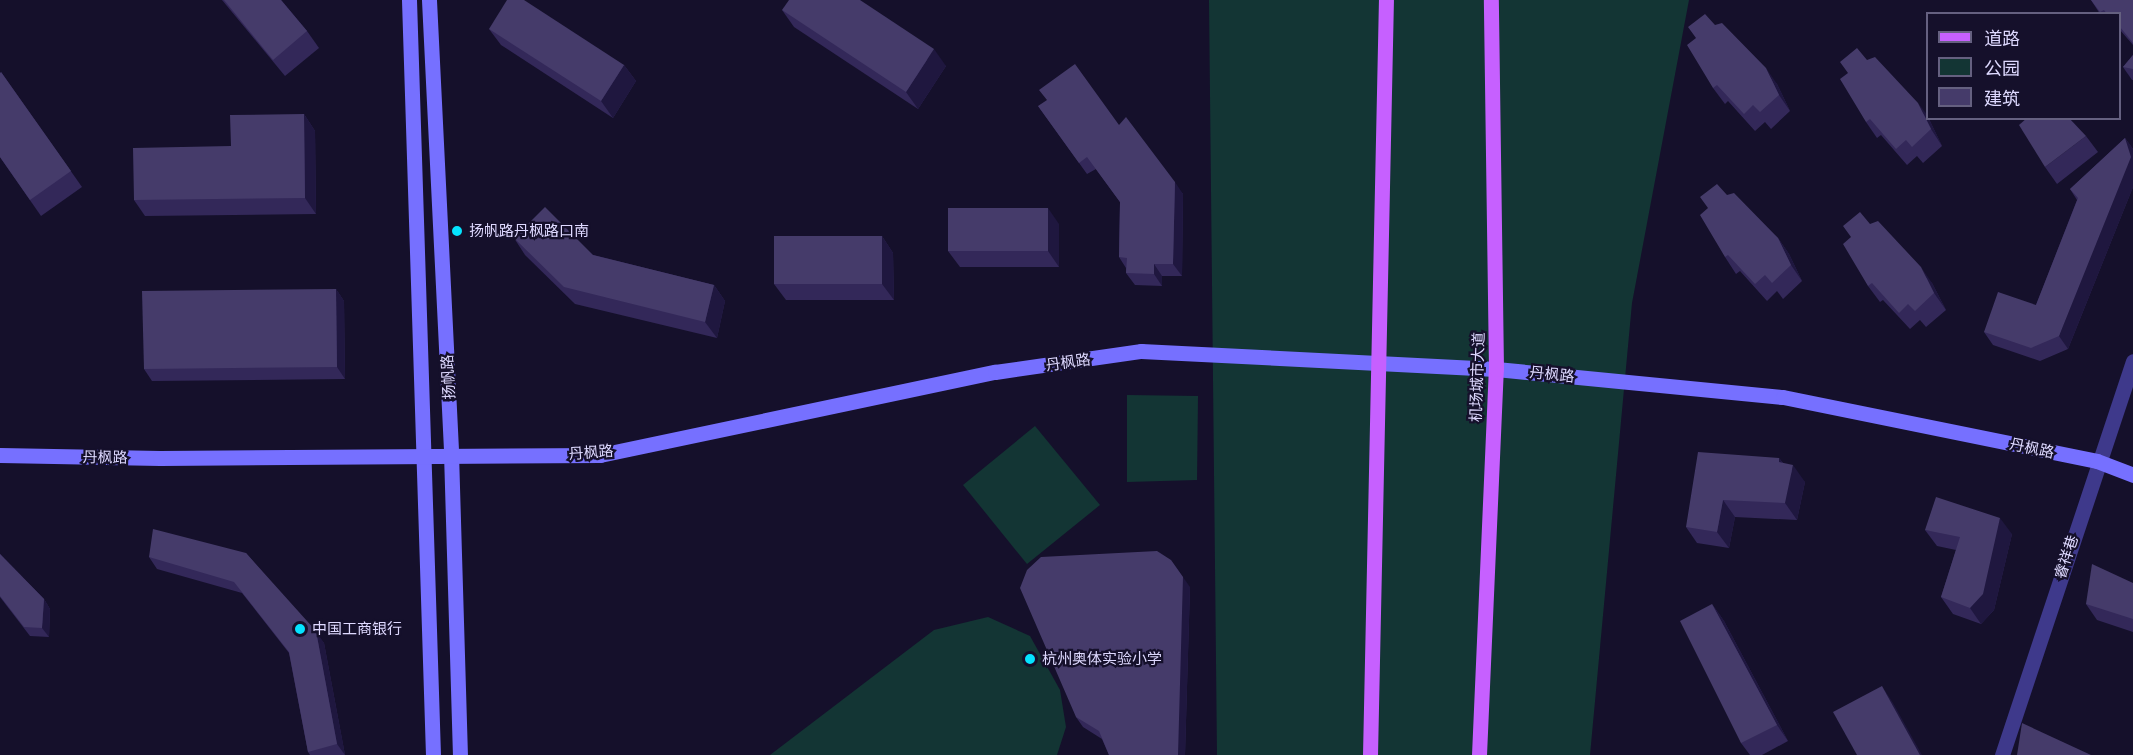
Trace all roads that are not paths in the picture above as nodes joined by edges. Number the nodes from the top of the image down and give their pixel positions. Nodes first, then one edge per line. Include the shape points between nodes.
1 (409, 0) edge
2 (429, 0) edge
3 (1386, 0) edge
4 (1491, 0) edge
5 (2133, 361) edge
6 (1379, 365) junction
7 (1496, 369) junction
8 (421, 453) junction
9 (452, 453) junction
10 (0, 454) edge
11 (2097, 461) junction
12 (2133, 475) edge
13 (433, 755) edge
14 (460, 755) edge
15 (1370, 755) edge
16 (1479, 755) edge
17 (2002, 755) edge

1 - 8 street
2 - 9 street, 扬帆路
3 - 6 main road
4 - 7 main road, 机场城市大道
5 - 11 street, 睿祥巷
6 - 7 street, 丹枫路
6 - 9 street, 丹枫路 via 1142,351 995,372 600,455
6 - 15 main road
7 - 11 street, 丹枫路 via 1783,397
7 - 16 main road, 机场城市大道
8 - 9 street, 丹枫路
8 - 10 street, 丹枫路 via 160,458
8 - 13 street
9 - 14 street, 扬帆路
11 - 12 street, 丹枫路
11 - 17 street, 睿祥巷

